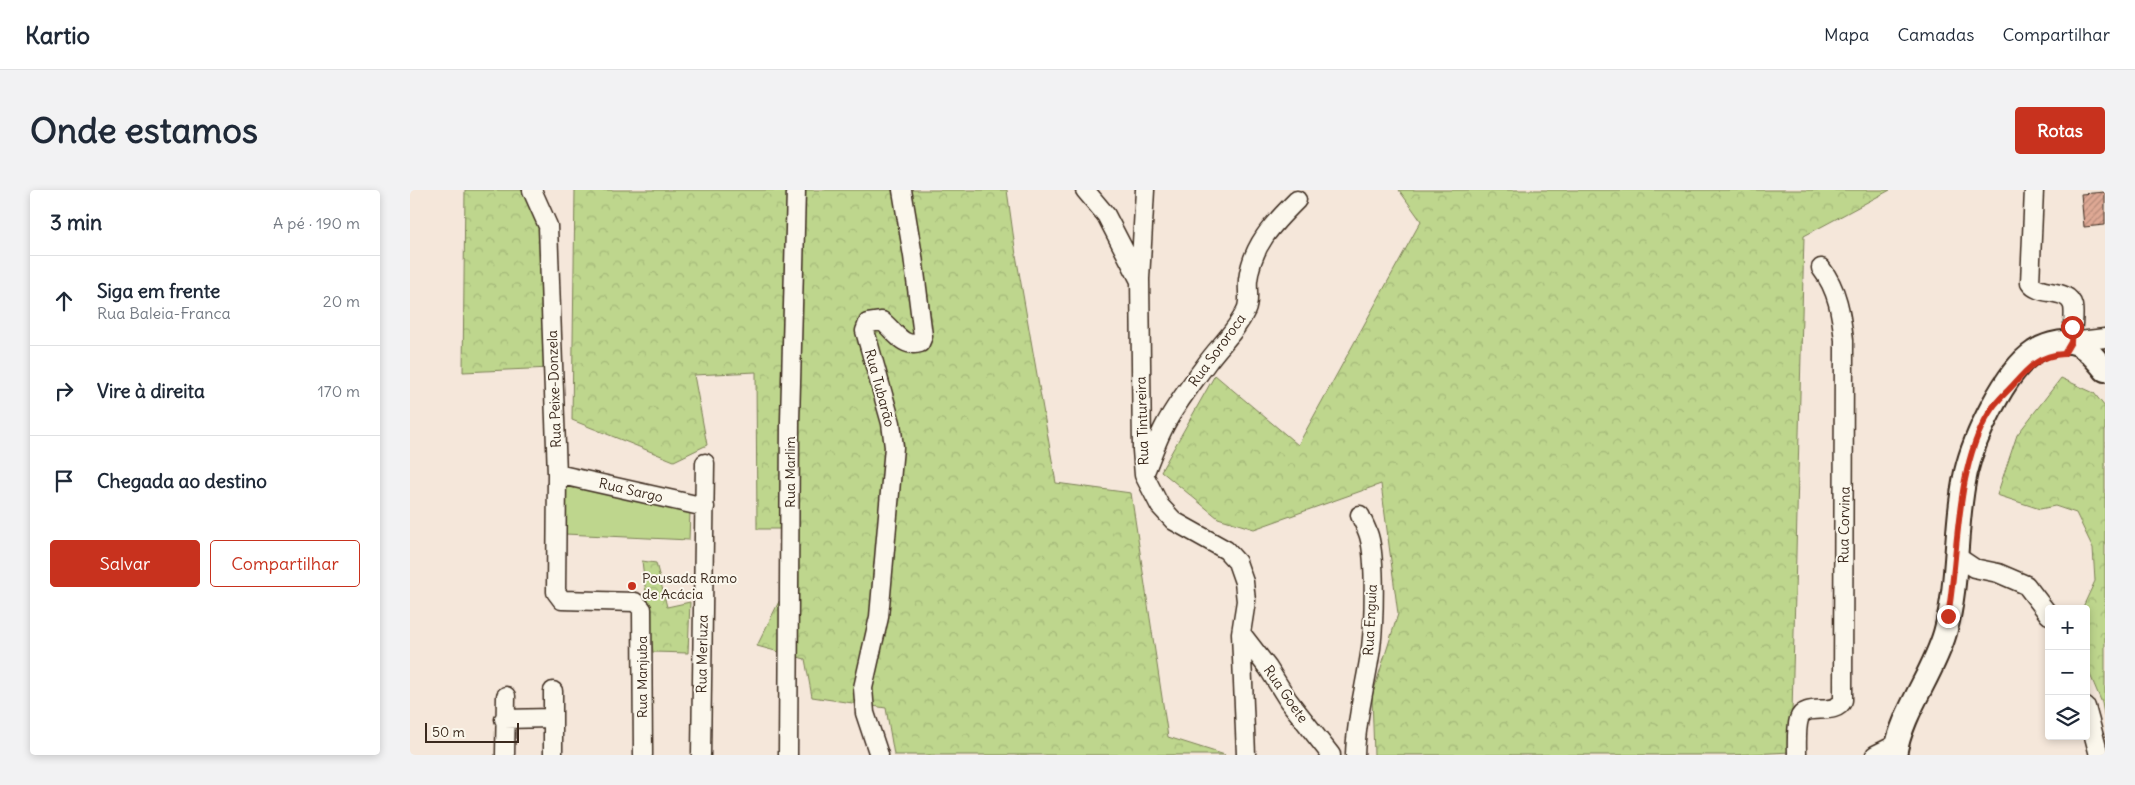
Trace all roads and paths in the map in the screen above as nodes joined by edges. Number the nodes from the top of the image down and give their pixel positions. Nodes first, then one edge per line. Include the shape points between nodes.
1 (532, 190) edge
2 (796, 190) edge
3 (902, 190) edge
4 (1085, 190) edge
5 (1145, 190) edge
6 (2034, 190) edge
7 (1297, 200) dead end
8 (1821, 268) dead end
9 (1140, 279) junction
10 (2105, 338) edge
11 (2105, 345) edge
12 (2067, 348) junction
13 (2105, 370) edge
14 (2105, 377) edge
15 (705, 463) dead end
16 (557, 474) junction
17 (1144, 475) junction
18 (705, 507) junction
19 (1360, 515) dead end
20 (1956, 556) junction
21 (635, 602) joint
22 (2045, 610) edge
23 (1241, 633) junction
24 (553, 691) dead end
25 (506, 696) dead end
26 (552, 718) junction
27 (504, 719) junction
28 (2090, 722) edge
29 (1896, 749) edge
30 (505, 755) edge
31 (553, 755) edge
32 (643, 755) edge
33 (701, 755) edge
34 (788, 755) edge
35 (879, 755) edge
36 (1246, 755) edge
37 (1331, 755) edge
38 (1355, 755) edge
39 (1797, 755) edge
40 (1875, 755) edge
41 (2099, 755) edge

1 - 16 street, Rua Peixe-Donzela via 548,226
2 - 34 street, Rua Marlim via 790,421
3 - 35 street, Rua Tubarão via 923,336 920,343 903,342 882,321 868,323 865,331 891,423 894,446 879,617 863,688 865,713
4 - 9 street via 1106,216
5 - 9 street, Rua Tintureira
6 - 12 street via 2030,283 2039,291 2064,295 2073,306
7 - 17 street, Rua Sororoca via 1258,244 1248,281 1247,308 1174,410
8 - 39 street, Rua Corvina via 1834,289 1844,340 1842,700 1834,709 1803,714 1799,719
9 - 17 street, Rua Tintureira
10 - 12 street
11 - 13 main road
12 - 13 main road via 2085,349
12 - 14 main road
12 - 20 main road via 2029,367 1990,412 1966,471
15 - 18 street, Rua Merluza
16 - 18 street, Rua Sargo
16 - 21 street, Rua Peixe-Donzela via 556,592 562,600
17 - 23 street, Rua Tintureira via 1160,506 1174,521 1226,550 1237,562 1246,601
18 - 33 street, Rua Merluza
19 - 38 street, Rua Enguia via 1369,537 1372,557 1373,624 1355,730
20 - 22 street via 1974,568 1998,573 2026,585
20 - 29 main road via 1955,579 1944,634
21 - 32 street, Rua Manjuba via 642,609
23 - 36 street, Rua Tintureira
23 - 37 street, Rua Goete
24 - 26 street
25 - 27 street
26 - 27 street
26 - 31 street
27 - 30 street
28 - 41 street
29 - 40 street

